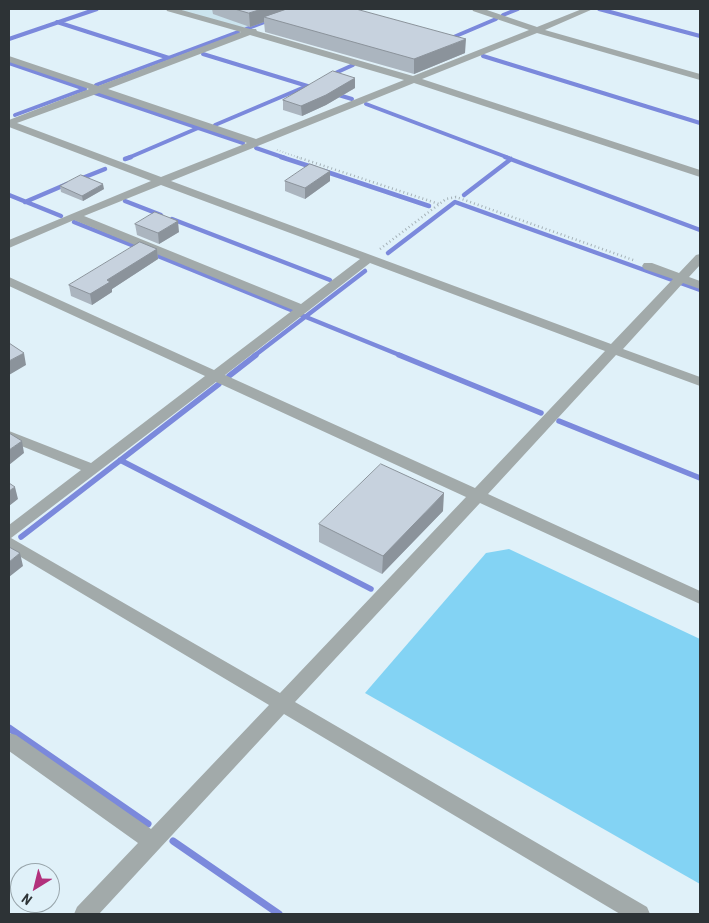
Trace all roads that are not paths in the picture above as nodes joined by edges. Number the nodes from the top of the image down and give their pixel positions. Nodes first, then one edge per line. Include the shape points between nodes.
1 (170, 9) edge
2 (476, 9) edge
3 (589, 9) edge
4 (269, 26) edge
5 (537, 30) junction
6 (251, 32) junction
7 (9, 59) edge
8 (700, 76) edge
9 (415, 80) junction
10 (98, 89) junction
11 (9, 123) edge
12 (257, 143) junction
13 (700, 174) edge
14 (162, 181) junction
15 (74, 216) junction
16 (9, 244) edge
17 (369, 258) junction
18 (700, 258) edge
19 (648, 266) road end
20 (9, 281) edge
21 (679, 281) junction
22 (700, 284) edge
23 (302, 309) junction
24 (614, 349) junction
25 (214, 376) junction
26 (700, 382) edge
27 (9, 436) edge
28 (92, 470) junction
29 (477, 496) junction
30 (9, 534) edge
31 (9, 543) edge
32 (700, 598) edge
33 (282, 704) junction
34 (9, 741) edge
35 (153, 842) junction
36 (86, 914) edge
37 (639, 914) edge

1 - 6 street
2 - 5 street
3 - 5 street
4 - 6 street
5 - 8 street
5 - 9 street
6 - 9 street
6 - 10 street
7 - 10 street
9 - 12 street
9 - 13 street
10 - 11 street
10 - 12 street
11 - 14 street
12 - 14 street
14 - 15 street
14 - 17 street
15 - 16 street
15 - 23 street
17 - 23 street
17 - 24 street
18 - 21 street
19 - 21 street
20 - 25 street
21 - 22 street
21 - 24 street
23 - 25 street
24 - 26 street
24 - 29 street
25 - 28 street
25 - 29 street
27 - 28 street
28 - 30 street
29 - 32 street
29 - 33 street
31 - 33 street
33 - 35 street
33 - 37 street
34 - 35 street
35 - 36 street

